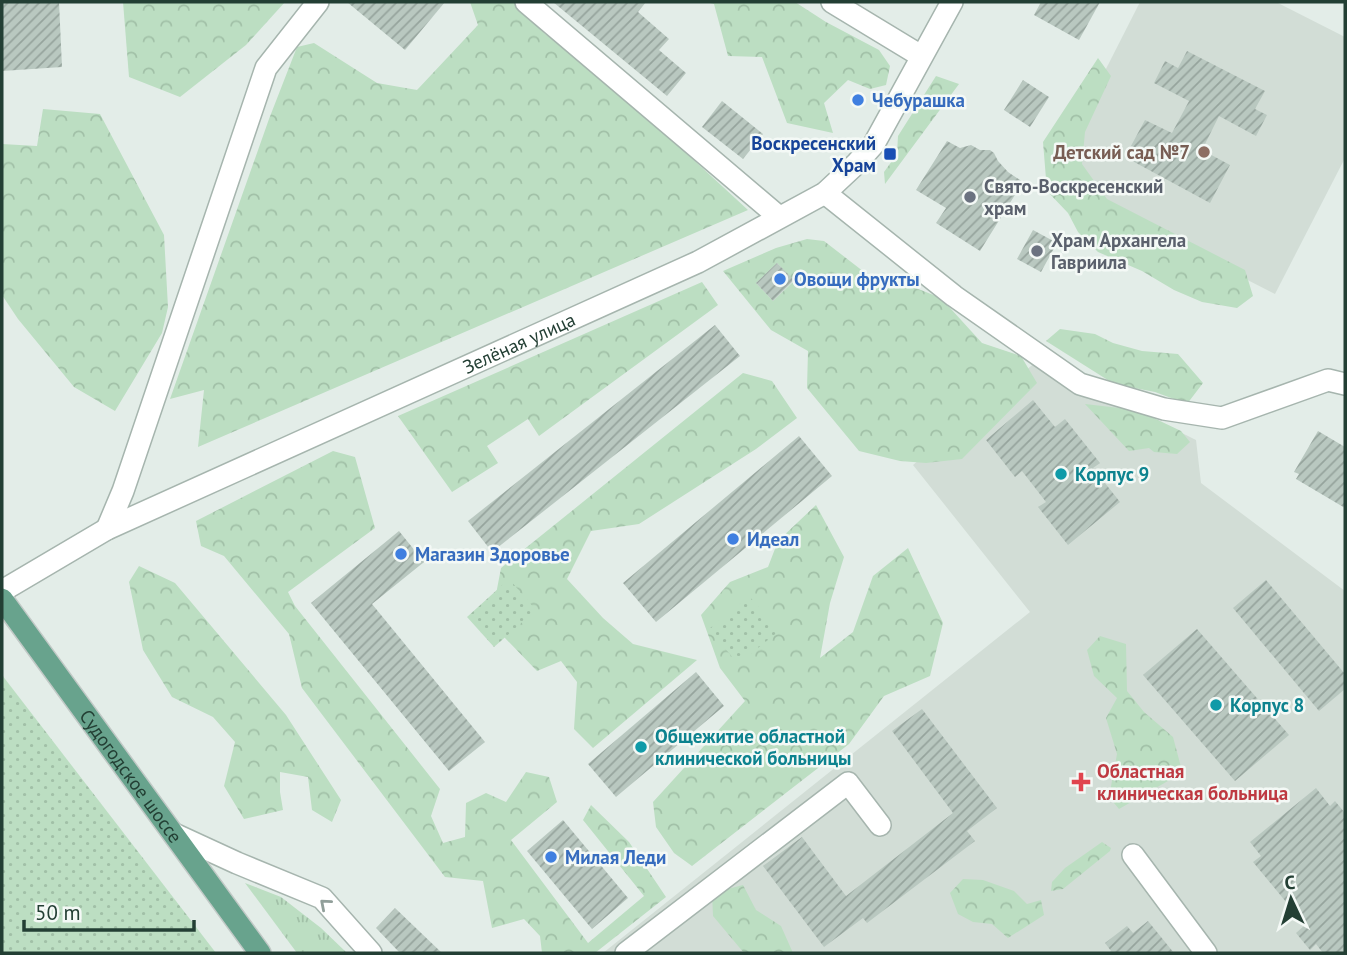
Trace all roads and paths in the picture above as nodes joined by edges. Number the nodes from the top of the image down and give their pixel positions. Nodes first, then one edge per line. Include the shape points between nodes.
1 (318, 2) edge
2 (526, 2) edge
3 (832, 2) edge
4 (952, 2) edge
5 (921, 56) junction
6 (825, 193) junction
7 (779, 217) junction
8 (1345, 384) edge
9 (107, 528) junction
10 (2, 591) edge
11 (2, 598) edge
12 (880, 825) dead end
13 (174, 834) junction
14 (1133, 855) dead end
15 (260, 953) edge
16 (371, 953) edge
17 (626, 953) edge
18 (1206, 953) edge

1 - 9 street via 265,68 124,491
2 - 7 street
3 - 5 street
4 - 5 street, Зелёная улица
5 - 6 street, Зелёная улица via 874,144
6 - 7 street, Зелёная улица
6 - 8 street via 954,296 1080,384 1164,409 1222,418 1328,380
7 - 9 street, Зелёная улица via 698,262
9 - 10 street, Зелёная улица
11 - 13 main road, Судогодское шоссе
12 - 17 street via 848,783
13 - 15 main road, Судогодское шоссе
16 -> 13 street via 322,898
14 - 18 street

